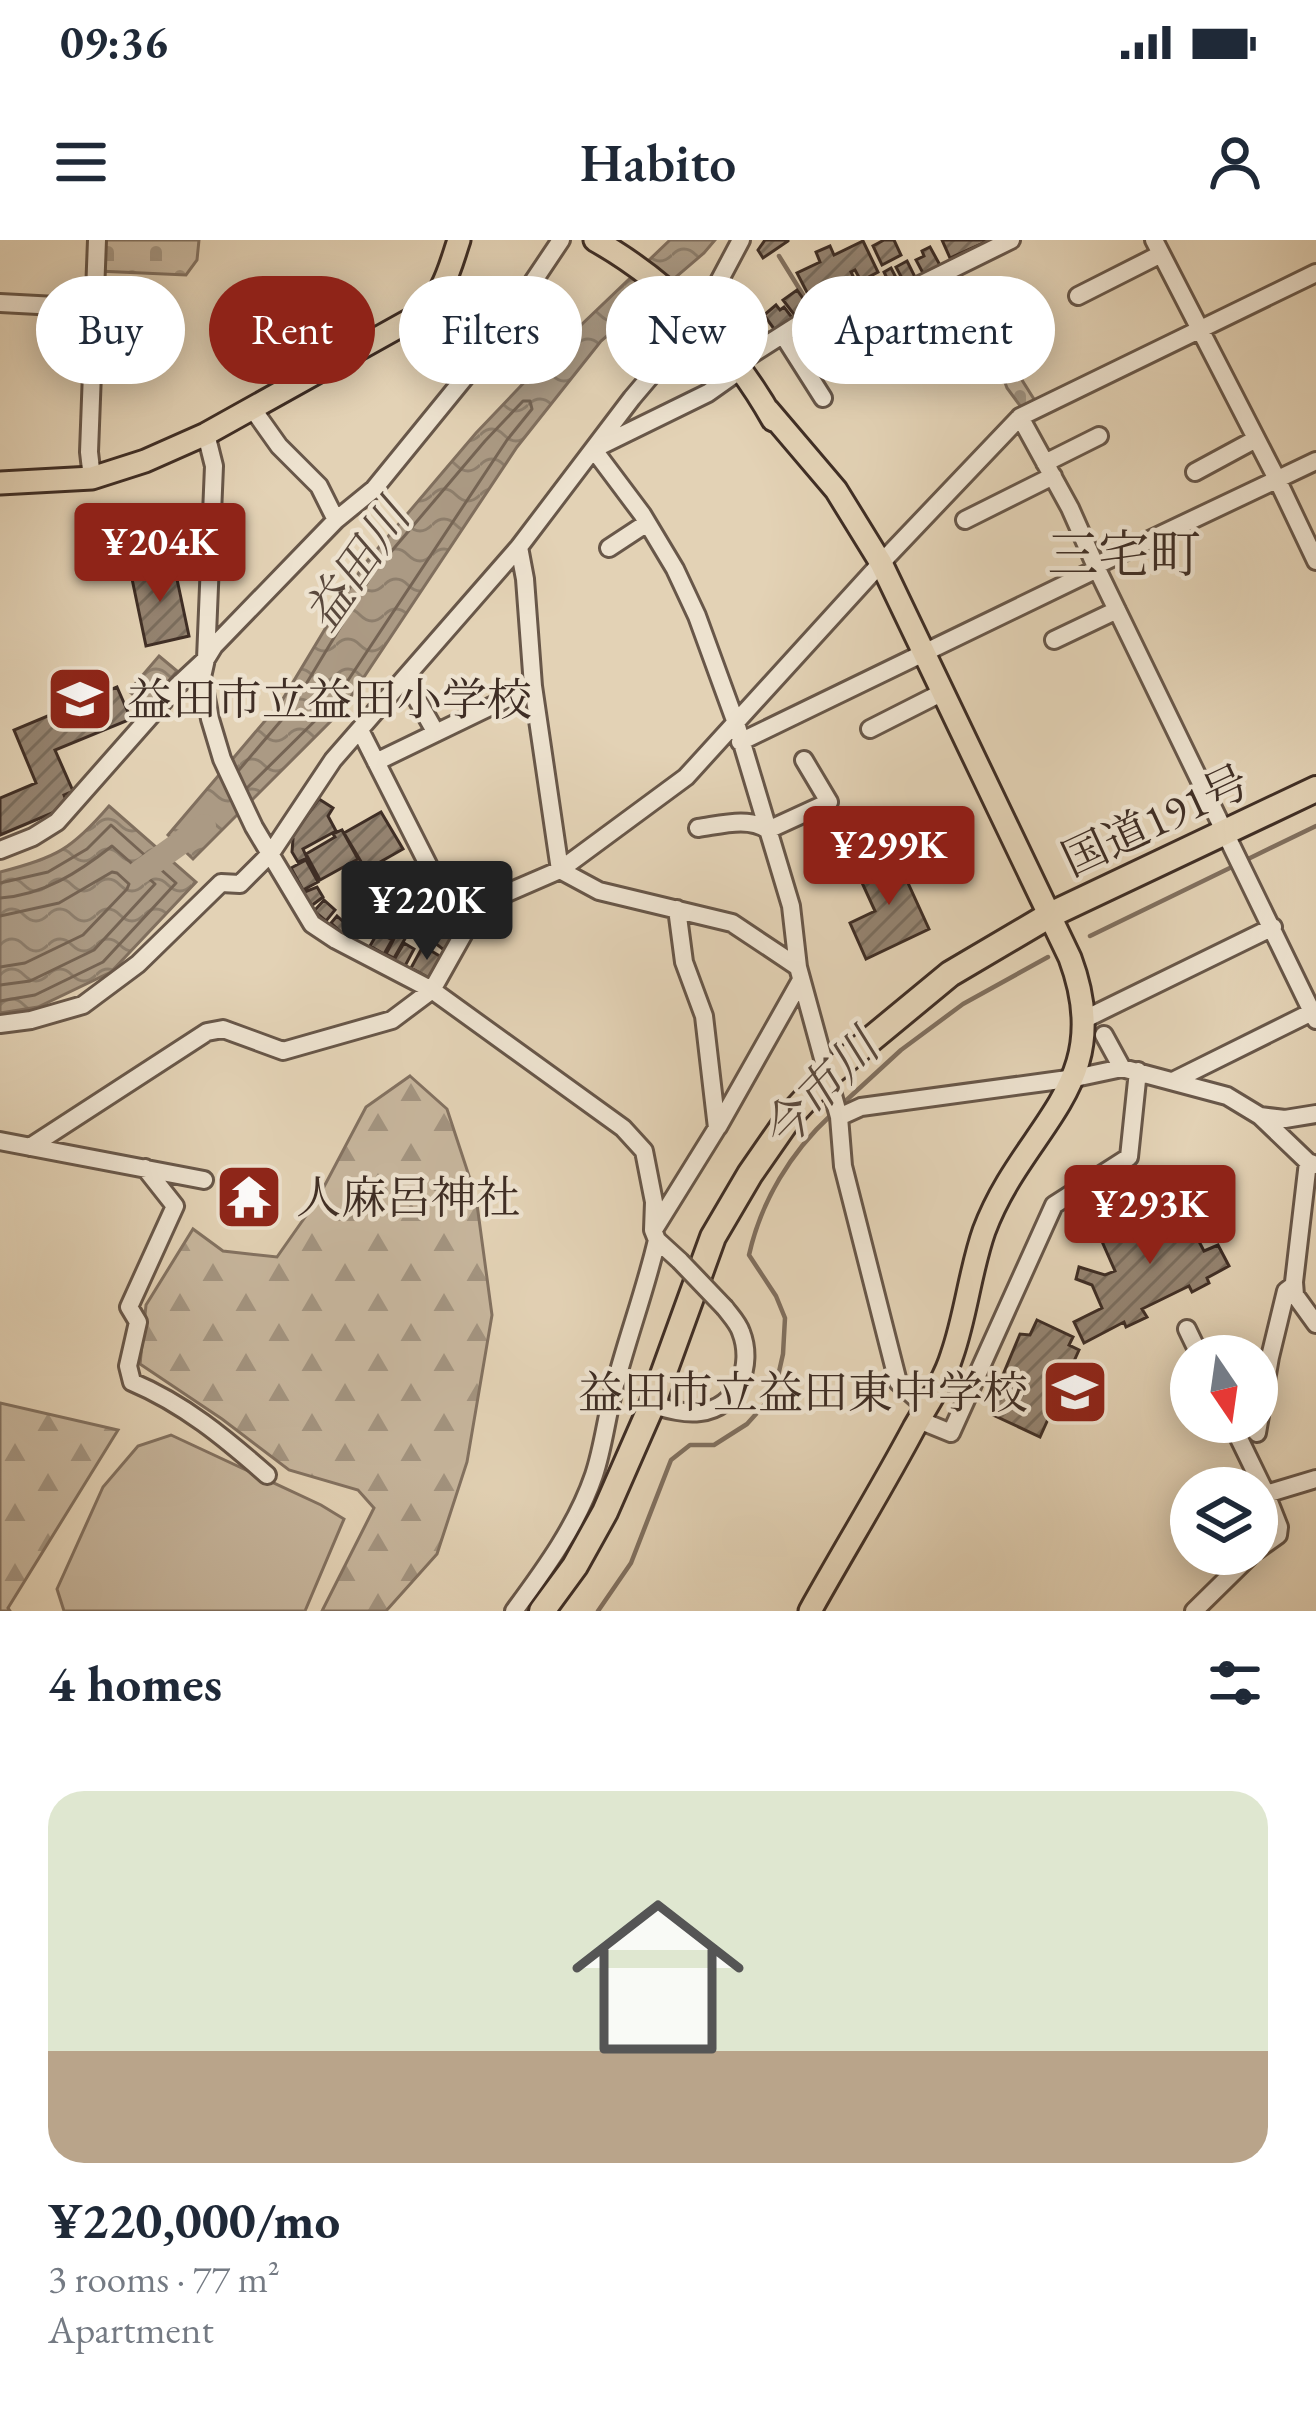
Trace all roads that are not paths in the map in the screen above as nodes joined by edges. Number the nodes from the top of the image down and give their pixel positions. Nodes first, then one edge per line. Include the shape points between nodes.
1 (97, 240) edge
2 (459, 240) edge
3 (561, 240) edge
4 (595, 240) edge
5 (741, 240) edge
6 (1012, 240) edge
7 (1158, 247) edge
8 (1316, 273) edge
9 (95, 276) edge
10 (446, 276) edge
11 (536, 276) edge
12 (650, 276) edge
13 (722, 276) edge
14 (1078, 296) dead end
15 (0, 303) edge
16 (36, 305) edge
17 (399, 327) edge
18 (1199, 330) junction
19 (783, 335) junction
20 (768, 344) edge
21 (91, 384) edge
22 (460, 384) edge
23 (644, 384) edge
24 (721, 384) edge
25 (749, 384) edge
26 (823, 398) dead end
27 (253, 409) junction
28 (1020, 417) junction
29 (206, 434) junction
30 (1099, 436) dead end
31 (1256, 440) junction
32 (596, 448) junction
33 (1316, 460) edge
34 (1049, 470) junction
35 (1195, 472) dead end
36 (92, 478) junction
37 (1277, 479) junction
38 (0, 483) edge
39 (336, 520) junction
40 (964, 520) dead end
41 (647, 523) junction
42 (519, 547) junction
43 (609, 548) dead end
44 (1316, 561) edge
45 (881, 563) junction
46 (1097, 569) junction
47 (1117, 610) junction
48 (1054, 640) dead end
49 (924, 651) junction
50 (206, 659) junction
51 (405, 678) junction
52 (533, 686) junction
53 (943, 692) junction
54 (736, 723) junction
55 (870, 729) dead end
56 (360, 730) junction
57 (436, 733) junction
58 (740, 742) junction
59 (804, 760) dead end
60 (376, 762) junction
61 (1316, 790) edge
62 (698, 828) dead end
63 (768, 830) junction
64 (1226, 834) junction
65 (0, 850) edge
66 (272, 853) junction
67 (560, 870) junction
68 (677, 909) junction
69 (451, 910) dead end
70 (1050, 915) junction
71 (1273, 928) junction
72 (799, 973) junction
73 (432, 990) junction
74 (1315, 1014) edge
75 (1085, 1019) junction
76 (0, 1024) edge
77 (1104, 1035) dead end
78 (1130, 1070) junction
79 (829, 1074) junction
80 (1075, 1078) junction
81 (1173, 1081) junction
82 (1316, 1114) edge
83 (1260, 1116) junction
84 (839, 1117) junction
85 (717, 1128) junction
86 (0, 1142) edge
87 (30, 1147) junction
88 (1312, 1163) edge
89 (145, 1168) junction
90 (203, 1180) dead end
91 (655, 1235) junction
92 (1294, 1285) junction
93 (1316, 1324) edge
94 (1187, 1329) dead end
95 (1190, 1335) edge
96 (1275, 1335) edge
97 (652, 1406) junction
98 (923, 1413) junction
99 (267, 1475) dead end
100 (1316, 1479) edge
101 (1278, 1490) edge
102 (1231, 1575) edge
103 (514, 1611) edge
104 (542, 1611) edge
105 (809, 1611) edge
106 (1194, 1611) edge

1 - 9 street
2 - 10 main road
3 - 11 street
4 - 12 main road
5 - 13 street
6 - 19 street via 849,320 836,304
7 - 14 street
7 - 18 street
8 - 18 street
15 - 16 street
17 - 27 main road
18 - 28 street
18 - 31 street
19 - 20 street
19 - 26 street
21 - 36 street
22 - 39 street via 374,489
23 - 32 street
24 - 32 street
25 - 45 main road via 836,490
27 - 29 main road
27 - 39 street via 319,486
28 - 34 street
28 - 45 street
29 - 36 main road
29 - 50 street via 214,466
30 - 34 street
31 - 35 street
31 - 37 street
32 - 41 street
32 - 42 street
33 - 37 street
34 - 40 street
34 - 46 street
36 - 38 main road
37 - 44 street
37 - 46 street
39 - 50 street
41 - 43 street
41 - 54 street via 697,616
42 - 51 street
42 - 52 street
45 - 49 main road
45 - 54 street
46 - 47 street
46 - 49 street
47 - 48 street
47 - 64 street
49 - 53 main road
49 - 58 street
50 - 65 street via 57,822
50 - 66 street via 202,677 222,759
51 - 56 street
51 - 57 street
52 - 57 street
52 - 67 street
53 - 55 street
53 - 70 main road
54 - 58 street
54 - 67 street via 686,777
56 - 60 street
56 - 66 street
57 - 60 street
58 - 63 street
59 - 63 street via 829,802
60 - 69 street
61 - 64 highway, 国道191号
62 - 63 street via 748,822
63 - 72 street via 791,906
64 - 70 highway, 国道191号
64 - 71 street
66 - 73 street via 312,924
66 - 76 street via 240,884 221,883 83,1005
67 - 68 street via 599,891
67 - 73 street via 494,899
68 - 72 street via 732,923
68 - 85 street via 684,962 704,1016
70 - 75 main road via 1082,989
70 - 79 highway, 国道191号 via 950,974
71 - 74 street
71 - 75 street
72 - 79 street
72 - 85 street
73 - 87 street via 392,1020 283,1051 223,1029 208,1032
73 - 91 street via 644,1151
74 - 81 street
75 - 80 main road
77 - 78 street
78 - 80 street
78 - 81 street
78 - 98 street via 1129,1156 1054,1204 950,1433
79 - 84 street
79 - 97 highway, 国道191号 via 791,1115 713,1237
80 - 84 street via 861,1107
80 - 98 main road via 984,1232 952,1358
81 - 83 street via 1227,1096
82 - 83 street
83 - 88 street
84 - 98 street via 843,1166 898,1382
85 - 91 street
86 - 87 street
87 - 89 street
88 - 92 street
89 - 90 street
89 - 99 street via 175,1206 130,1306 138,1322 132,1382 216,1430
91 - 97 street, bridge via 725,1308 746,1348 737,1390 722,1405 702,1412
91 - 103 street via 595,1474
92 - 93 street
92 - 96 street
94 - 95 street
97 - 104 highway, 国道191号 via 605,1512
98 - 105 main road
100 - 101 street
102 - 106 street

